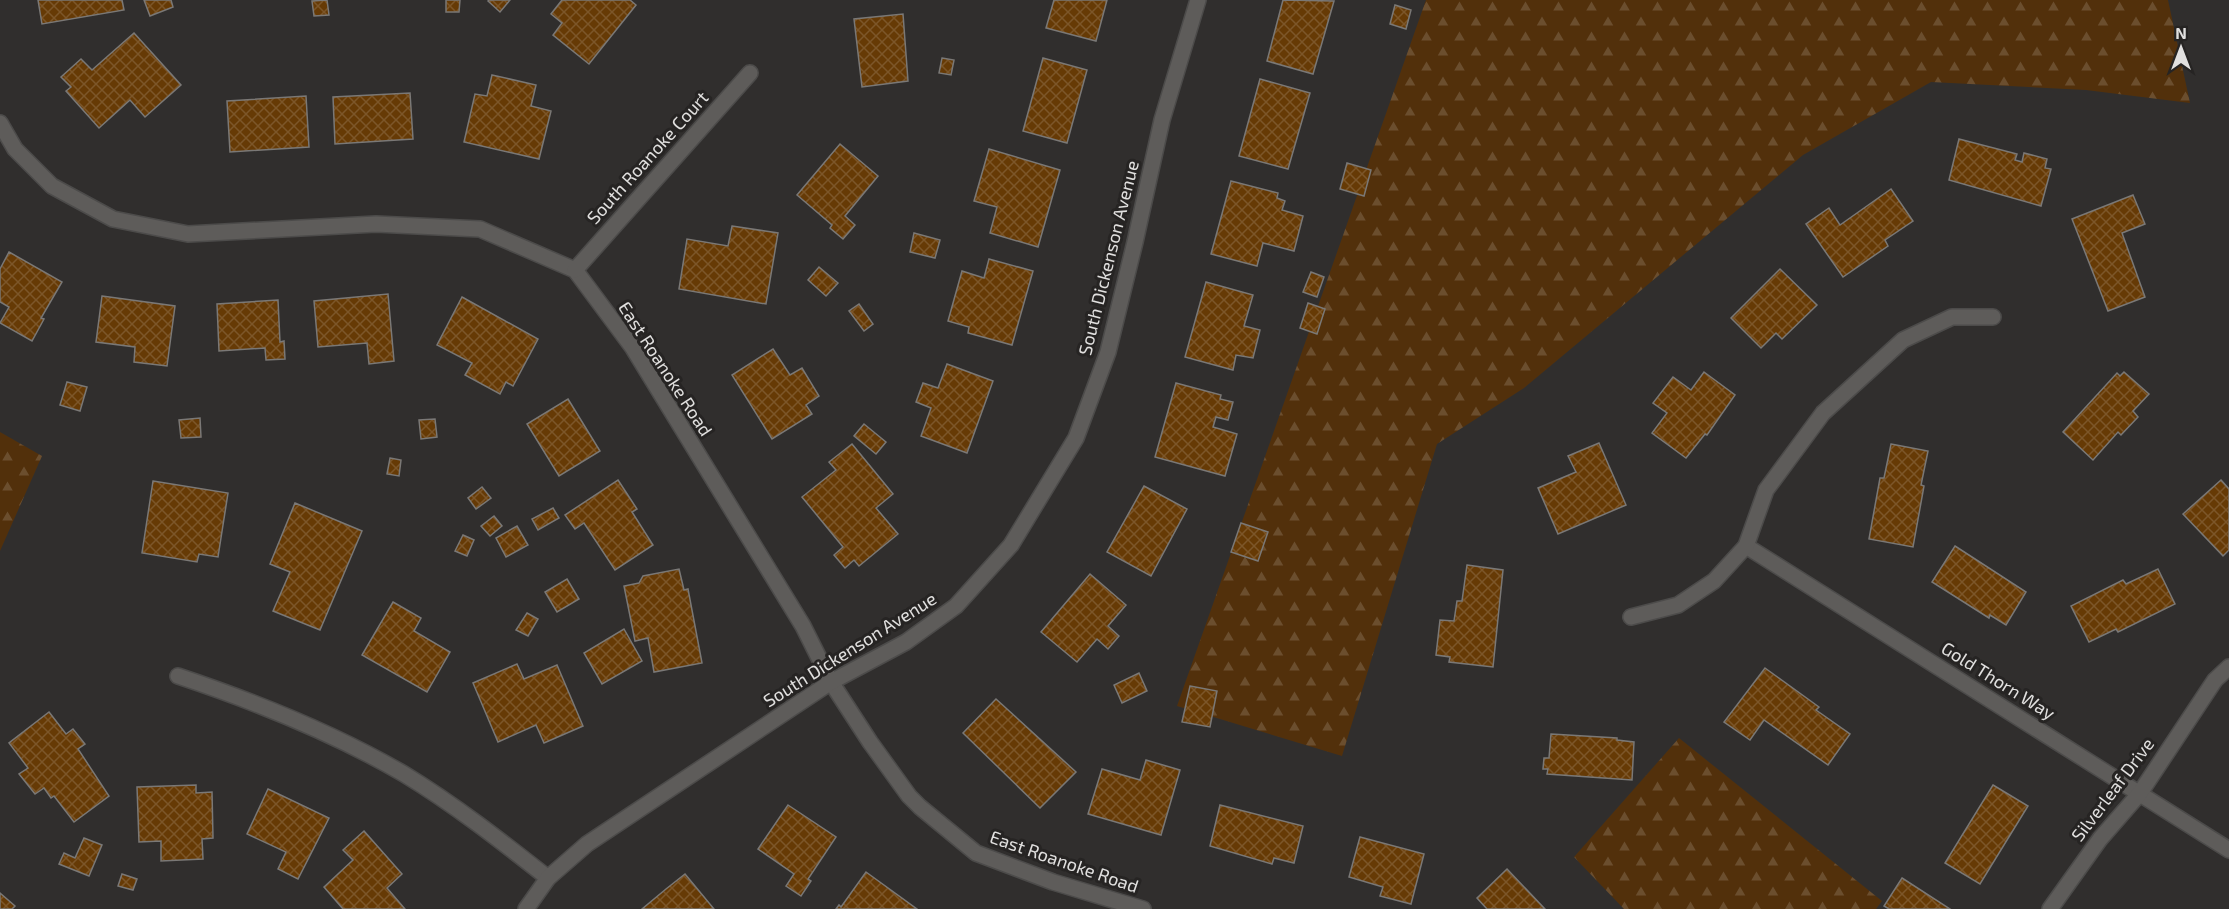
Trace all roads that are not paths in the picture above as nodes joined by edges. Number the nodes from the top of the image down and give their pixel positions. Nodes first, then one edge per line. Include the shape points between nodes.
1 (1198, 0) edge
2 (750, 73) dead end
3 (0, 123) edge
4 (575, 270) junction
5 (1993, 317) dead end
6 (1746, 546) junction
7 (1631, 617) dead end
8 (2229, 667) edge
9 (178, 676) dead end
10 (831, 682) junction
11 (2140, 793) junction
12 (2229, 850) edge
13 (548, 878) junction
14 (526, 909) edge
15 (1143, 909) edge
16 (2050, 909) edge

1 - 10 street, South Dickenson Avenue via 1162,120 1108,352 1077,438 1011,545 956,606 906,642
2 - 4 street, South Roanoke Court
3 - 4 street via 15,149 52,186 113,219 188,234 376,224 480,229
4 - 10 street, East Roanoke Road via 633,348 803,626
5 - 6 street via 1952,317 1903,340 1823,413 1766,490
6 - 7 street via 1714,581 1678,605
6 - 11 street, Gold Thorn Way
8 - 11 street, Silverleaf Drive via 2215,680
9 - 13 street via 252,701 404,774
10 - 13 street, South Dickenson Avenue via 587,844
10 - 15 street, East Roanoke Road via 909,796 976,853 1053,882
11 - 12 street, Gold Thorn Way
11 - 16 street, Silverleaf Drive via 2100,839
13 - 14 street, South Dickenson Avenue

